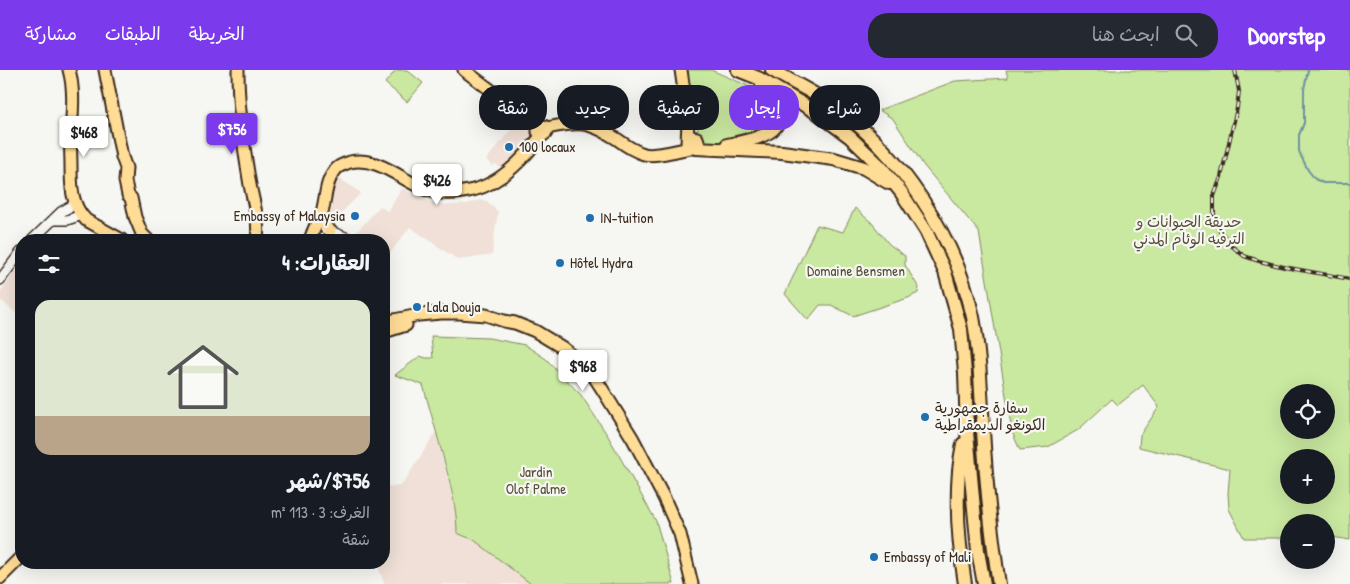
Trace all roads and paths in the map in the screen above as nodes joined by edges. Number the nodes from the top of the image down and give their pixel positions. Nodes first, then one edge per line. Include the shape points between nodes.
1 (69, 70) edge
2 (105, 70) edge
3 (238, 70) edge
4 (464, 70) edge
5 (681, 70) edge
6 (728, 70) edge
7 (738, 70) edge
8 (772, 70) edge
9 (484, 85) edge
10 (547, 129) edge
11 (543, 130) edge
12 (693, 143) junction
13 (901, 192) junction
14 (75, 204) junction
15 (82, 215) junction
16 (54, 220) junction
17 (322, 223) junction
18 (39, 234) edge
19 (111, 234) edge
20 (142, 234) edge
21 (258, 234) edge
22 (315, 234) edge
23 (319, 234) edge
24 (340, 234) edge
25 (15, 260) edge
26 (0, 280) edge
27 (390, 321) edge
28 (390, 330) edge
29 (967, 432) junction
30 (15, 563) edge
31 (16, 569) edge
32 (0, 578) edge
33 (2, 584) edge
34 (686, 584) edge
35 (692, 584) edge
36 (965, 584) edge
37 (984, 584) edge
38 (999, 584) edge

1 - 14 main road via 72,86 71,180
2 - 20 main road via 126,168 128,195
3 - 21 main road via 244,144
4 - 9 main road
5 - 12 main road
6 - 12 highway via 758,85 775,99 779,109 776,126 764,134 722,147
7 - 13 highway via 758,78 837,127 881,167
8 - 38 highway via 834,106 867,133 904,174 943,235 964,284 973,318 988,504
10 - 12 main road via 574,123 588,124 645,155 669,152
11 - 17 main road via 503,176 479,188 457,193 426,190 374,163 347,163 333,172 327,186
12 - 13 highway via 841,160 864,168
13 - 29 highway via 926,231 956,306 963,353
14 - 15 main road
14 - 16 street
15 - 16 street
15 - 19 main road
16 - 18 street
17 - 22 main road
17 - 23 main road
17 - 24 street
25 - 26 street
27 - 35 main road via 441,313 486,316 520,324 571,354 595,378 642,456 677,526
28 - 34 main road via 435,320 481,320 536,337 567,358 596,389 649,481 673,532
29 - 36 highway via 961,453 958,508
29 - 37 highway
30 - 32 main road
31 - 33 main road

